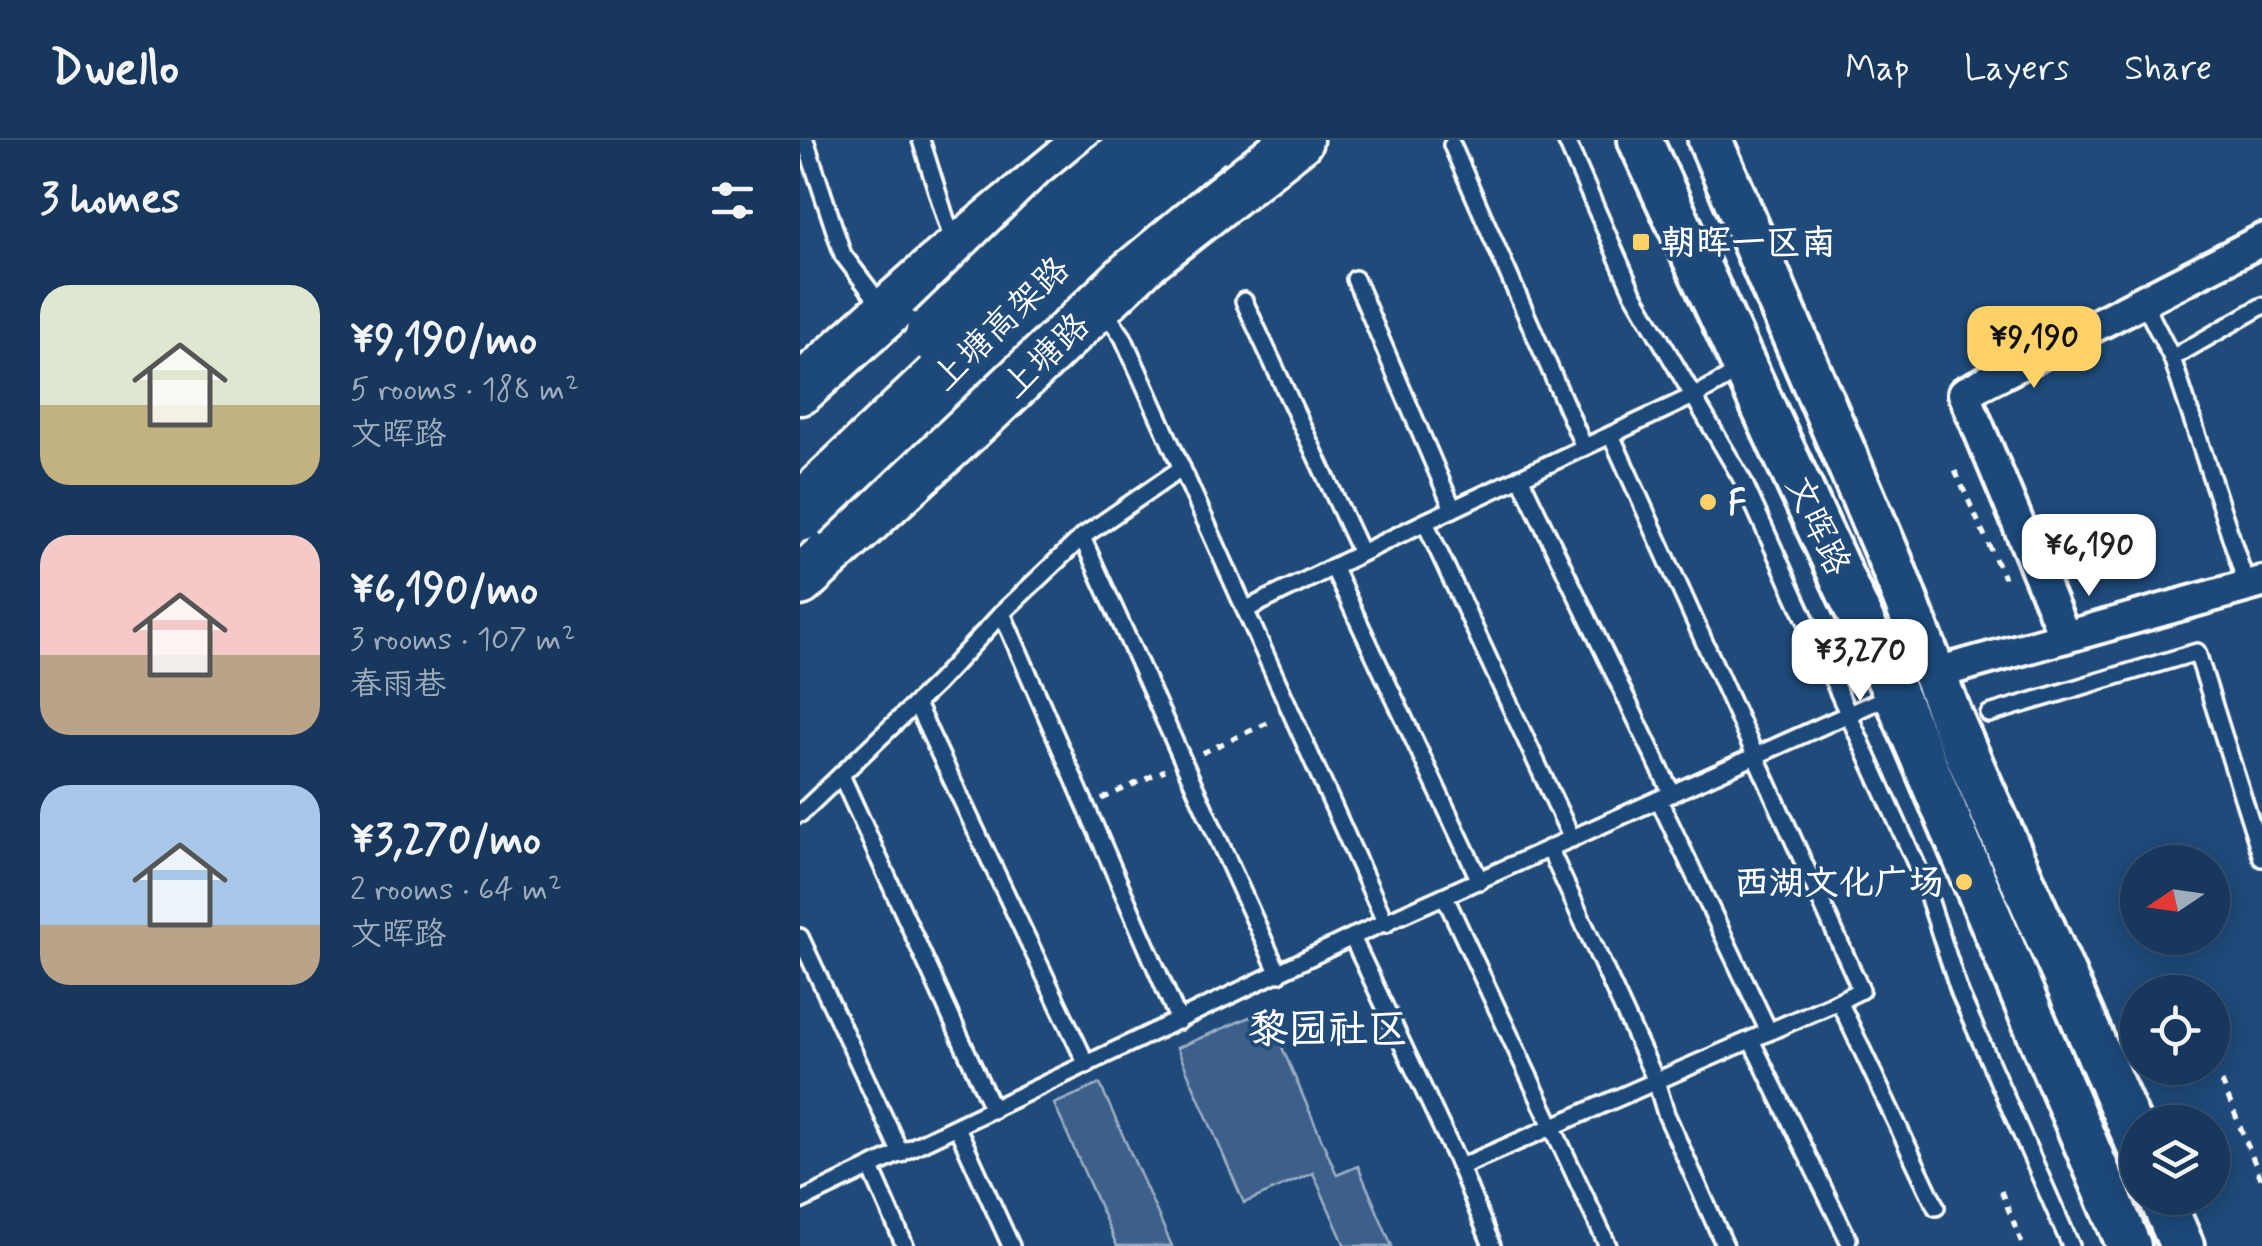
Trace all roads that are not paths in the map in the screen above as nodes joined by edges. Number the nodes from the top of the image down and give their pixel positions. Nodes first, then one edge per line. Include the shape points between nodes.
1 (805, 140) edge
2 (921, 140) edge
3 (1146, 140) edge
4 (1206, 140) edge
5 (1298, 140) edge
6 (1566, 140) edge
7 (1640, 140) edge
8 (1710, 140) edge
9 (1452, 145) dead end
10 (1073, 146) edge
11 (2262, 240) edge
12 (957, 253) junction
13 (1355, 279) dead end
14 (1244, 301) dead end
15 (2144, 301) junction
16 (1099, 303) junction
17 (2262, 306) edge
18 (886, 313) junction
19 (2172, 358) junction
20 (1745, 368) junction
21 (800, 390) edge
22 (1695, 395) junction
23 (1611, 434) junction
24 (1584, 447) junction
25 (800, 463) edge
26 (1182, 468) junction
27 (1520, 477) junction
28 (1453, 509) junction
29 (800, 513) edge
30 (1425, 522) junction
31 (1082, 537) junction
32 (1361, 553) junction
33 (1333, 567) junction
34 (800, 581) edge
35 (2254, 584) edge
36 (1246, 610) junction
37 (1002, 613) junction
38 (2065, 637) junction
39 (1932, 674) junction
40 (1895, 693) junction
41 (916, 704) junction
42 (1848, 714) junction
43 (1989, 714) dead end
44 (1756, 757) junction
45 (841, 775) junction
46 (1666, 797) junction
47 (800, 814) edge
48 (1572, 839) junction
49 (1550, 850) junction
50 (2262, 858) edge
51 (1480, 881) junction
52 (1446, 896) junction
53 (1386, 924) junction
54 (800, 937) edge
55 (1352, 938) junction
56 (1280, 974) junction
57 (1839, 1002) junction
58 (1180, 1022) junction
59 (1769, 1032) junction
60 (1751, 1040) junction
61 (1087, 1065) junction
62 (1656, 1081) junction
63 (2121, 1105) edge
64 (992, 1110) junction
65 (1554, 1126) junction
66 (957, 1127) junction
67 (901, 1154) junction
68 (1460, 1167) junction
69 (870, 1168) junction
70 (802, 1194) edge
71 (1936, 1207) dead end
72 (2168, 1215) edge
73 (1848, 1240) dead end
74 (905, 1246) edge
75 (1012, 1246) edge
76 (1492, 1246) edge
77 (1608, 1246) edge
78 (1725, 1246) edge
79 (2071, 1246) edge
80 (2129, 1246) edge
81 (2182, 1246) edge

1 - 18 lane via 842,255
2 - 12 lane
3 - 25 highway, 上塘高架路, bridge via 1068,204
4 - 29 highway, 上塘高架路, bridge via 1094,234
5 - 16 main road, 上塘路
6 - 22 lane via 1632,290
7 - 20 main road, 文晖路
8 - 39 main road, 文晖路
9 - 24 lane
10 - 12 main road
11 - 15 street
12 - 18 main road
13 - 28 lane
14 - 32 lane
15 - 19 lane
15 - 38 street via 1964,393
16 - 26 lane via 1124,336
16 - 34 main road, 上塘路
17 - 19 lane
18 - 21 main road
19 - 35 lane
20 - 22 lane
20 - 40 main road, 文晖路
22 - 23 lane
22 - 42 lane via 1743,481
23 - 24 lane
23 - 44 lane
24 - 27 lane
26 - 31 lane
26 - 36 lane
27 - 28 lane
27 - 46 lane
28 - 30 lane
30 - 32 lane
30 - 48 lane
31 - 37 lane
31 - 56 lane
32 - 33 lane
33 - 36 lane
33 - 51 lane
35 - 38 street
36 - 53 lane
37 - 41 lane
37 - 58 lane
38 - 39 street
39 - 63 main road, 文晖路
40 - 42 lane
40 - 80 main road, 文晖路
41 - 45 lane
41 - 61 lane
42 - 44 lane
42 - 79 lane via 1922,877 1960,994
43 - 50 lane via 2196,652
44 - 46 lane
44 - 57 lane via 1861,990
45 - 47 lane
45 - 64 lane
46 - 48 lane
46 - 59 lane
48 - 49 lane
49 - 51 lane
49 - 62 lane
51 - 52 lane
52 - 53 lane
52 - 65 lane
53 - 55 lane
54 - 67 lane
55 - 56 lane
55 - 68 lane
56 - 58 lane
57 - 59 lane
57 - 71 lane
58 - 61 lane
59 - 60 lane
60 - 62 lane
60 - 73 lane
61 - 64 lane
62 - 65 lane
62 - 78 lane
64 - 66 lane
65 - 68 lane
65 - 77 lane
66 - 67 lane
66 - 75 lane
67 - 69 lane
68 - 76 lane
69 - 70 lane
69 - 74 lane
72 - 81 main road

